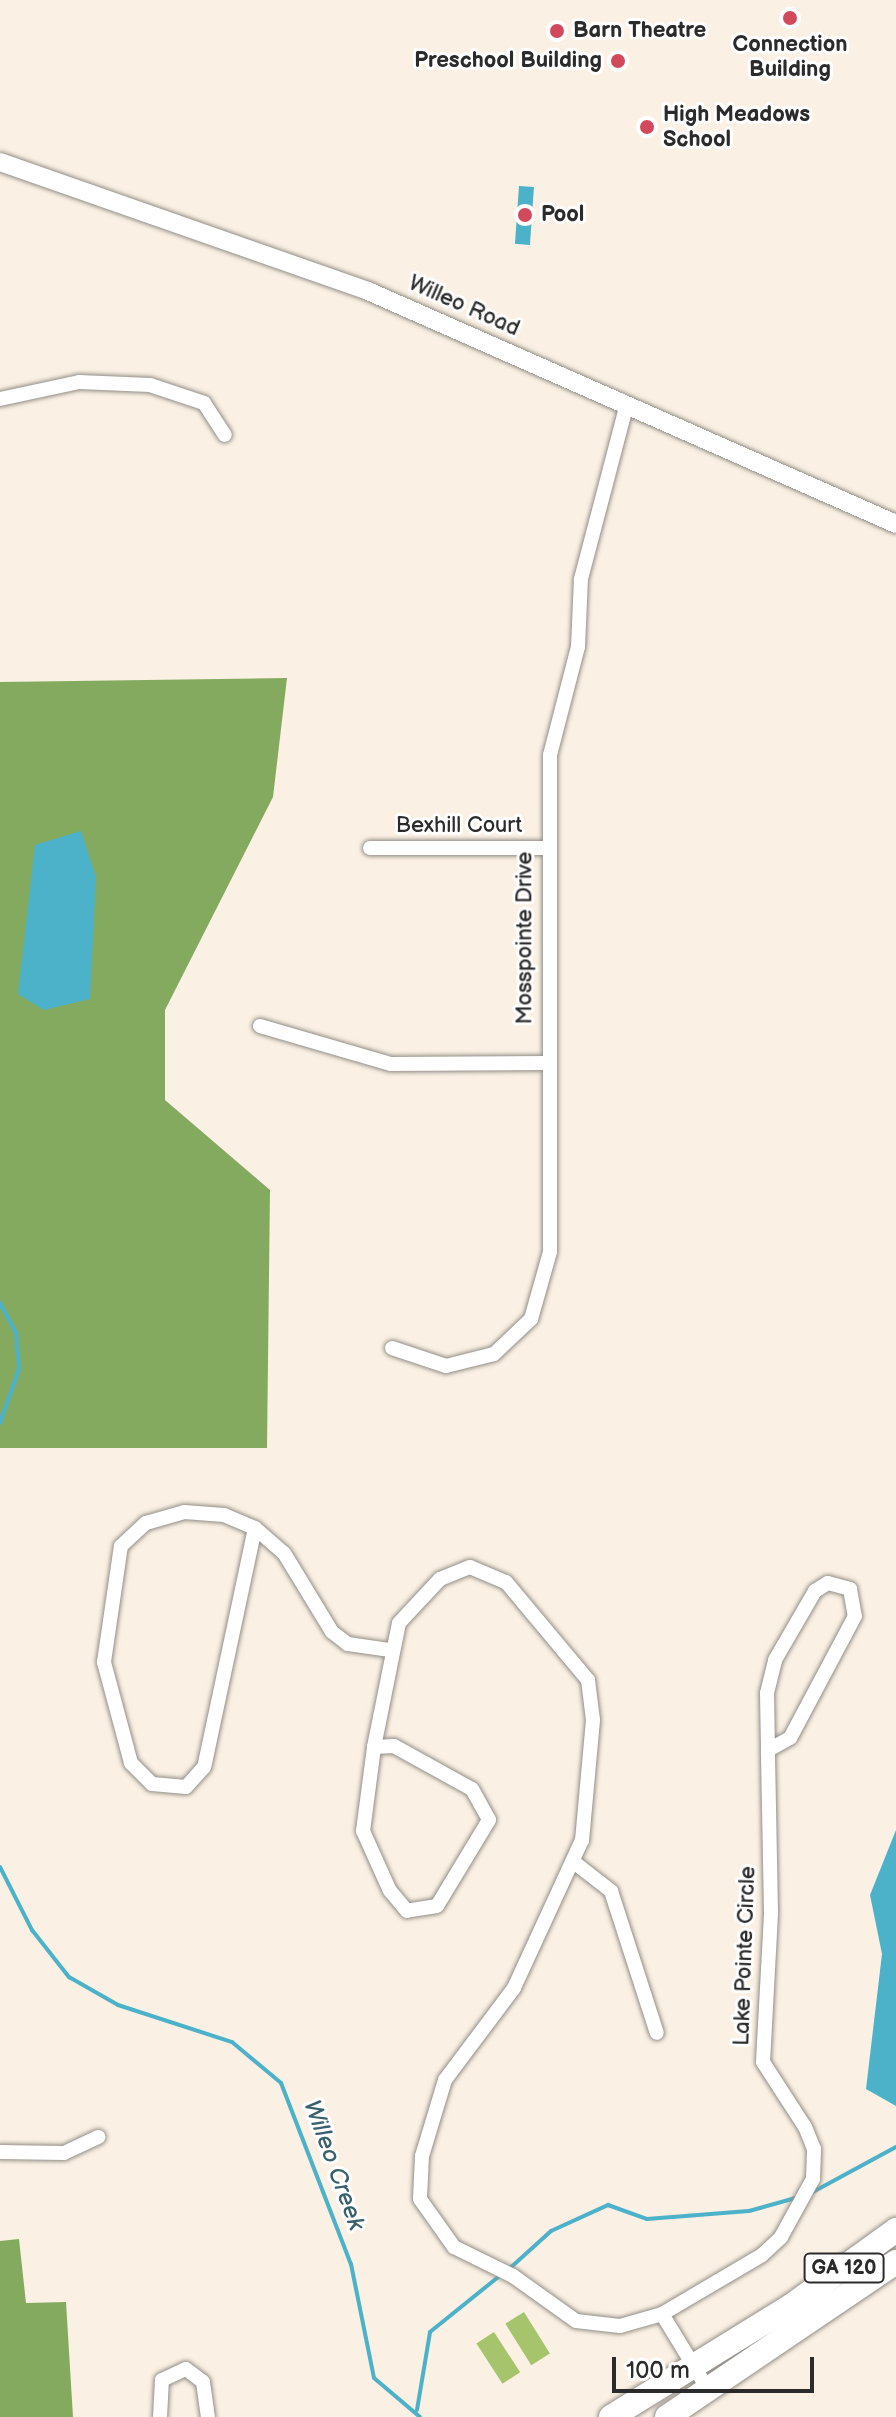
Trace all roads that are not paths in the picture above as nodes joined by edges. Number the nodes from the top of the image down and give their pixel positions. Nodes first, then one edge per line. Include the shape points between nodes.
1 (0, 162) edge
2 (0, 399) edge
3 (626, 407) junction
4 (225, 435) dead end
5 (896, 524) edge
6 (370, 848) dead end
7 (548, 848) junction
8 (260, 1026) dead end
9 (546, 1063) junction
10 (392, 1348) dead end
11 (255, 1528) junction
12 (389, 1650) junction
13 (374, 1747) junction
14 (768, 1750) junction
15 (575, 1863) junction
16 (657, 2033) dead end
17 (99, 2137) dead end
18 (0, 2152) edge
19 (896, 2230) edge
20 (896, 2262) edge
21 (662, 2314) junction
22 (695, 2368) junction
23 (709, 2391) junction
24 (160, 2417) edge
25 (208, 2417) edge
26 (611, 2417) edge
27 (667, 2417) edge

1 - 3 street, Willeo Road via 368,291
2 - 4 street via 79,382 150,385 204,403
3 - 5 street, Willeo Road
3 - 7 street, Mosspointe Drive via 581,579 578,647 550,755
6 - 7 street, Bexhill Court
7 - 9 street, Mosspointe Drive
8 - 9 street via 391,1064
9 - 10 street, Mosspointe Drive via 550,1252 531,1319 494,1354 472,1362 446,1366
11 - 11 street via 224,1515 184,1512 146,1523 121,1546 104,1662 131,1763 152,1784 186,1787 204,1767
11 - 12 street via 284,1553 332,1632 358,1647
12 - 13 street
12 - 15 street, Lake Pointe Circle via 424,1592 470,1567 506,1582 536,1613 588,1680 593,1700 586,1820
13 - 13 street via 363,1831 390,1891 407,1911 437,1906 489,1820 472,1789 410,1750
14 - 14 street, Lake Pointe Circle via 775,1660 815,1591 842,1584 855,1597 855,1616 790,1738
14 - 21 street, Lake Pointe Circle via 771,1912 763,2062 805,2127 814,2149 813,2179 781,2237 762,2255
15 - 16 street via 611,1891
15 - 21 street, Lake Pointe Circle via 514,1988 445,2080 422,2156 420,2199 454,2247 513,2276 576,2321 620,2326
17 - 18 street via 64,2153
19 - 22 highway, GA 120
20 - 23 highway, GA 120
21 - 22 street
22 - 23 street
22 - 26 highway, GA 120
23 - 27 highway, GA 120
24 - 25 street via 162,2380 186,2369 203,2382

